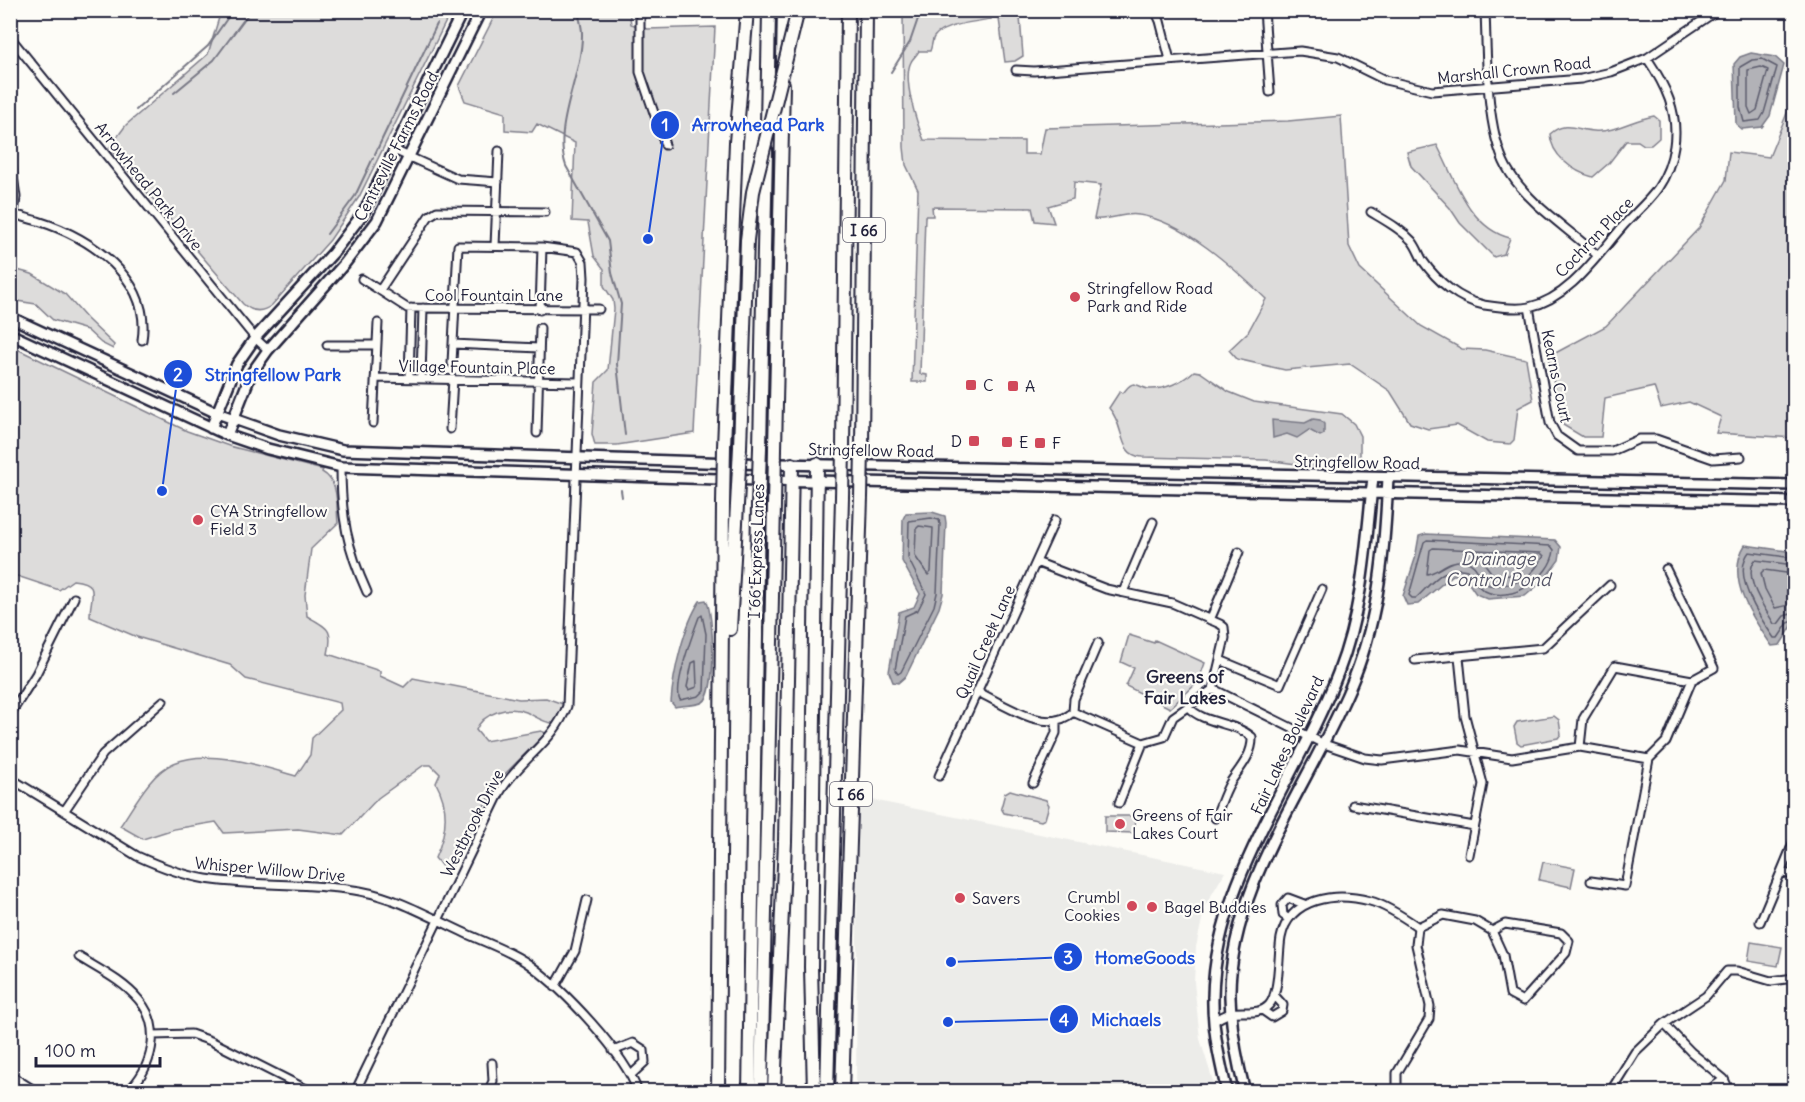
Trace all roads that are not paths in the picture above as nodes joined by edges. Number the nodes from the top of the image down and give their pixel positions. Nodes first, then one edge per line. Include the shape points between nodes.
1 (463, 10) edge
2 (481, 10) edge
3 (655, 10) edge
4 (747, 10) edge
5 (769, 10) edge
6 (784, 10) edge
7 (798, 10) edge
8 (848, 10) edge
9 (866, 10) edge
10 (1155, 10) edge
11 (1264, 10) edge
12 (1485, 10) edge
13 (1718, 10) edge
14 (641, 12) edge
15 (10, 37) edge
16 (1268, 52) junction
17 (1647, 58) junction
18 (1170, 60) junction
19 (1016, 70) dead end
20 (1489, 87) junction
21 (1270, 92) dead end
22 (665, 145) dead end
23 (394, 150) junction
24 (499, 152) dead end
25 (10, 155) edge
26 (409, 158) junction
27 (498, 182) junction
28 (497, 212) junction
29 (545, 212) dead end
30 (1371, 212) dead end
31 (12, 214) edge
32 (495, 246) junction
33 (542, 247) junction
34 (1597, 255) junction
35 (362, 279) dead end
36 (380, 290) junction
37 (1529, 307) junction
38 (411, 308) junction
39 (423, 308) junction
40 (454, 308) junction
41 (583, 308) junction
42 (599, 309) dead end
43 (540, 310) junction
44 (10, 317) edge
45 (378, 323) dead end
46 (540, 328) dead end
47 (10, 334) edge
48 (255, 338) junction
49 (142, 340) dead end
50 (453, 344) junction
51 (327, 345) dead end
52 (375, 345) junction
53 (539, 348) junction
54 (268, 350) junction
55 (452, 363) dead end
56 (421, 377) junction
57 (375, 378) junction
58 (409, 378) junction
59 (453, 379) junction
60 (578, 382) junction
61 (539, 383) junction
62 (217, 413) junction
63 (234, 419) junction
64 (373, 423) dead end
65 (211, 428) junction
66 (450, 429) dead end
67 (537, 433) dead end
68 (227, 435) junction
69 (575, 457) junction
70 (1741, 458) dead end
71 (792, 464) junction
72 (817, 464) junction
73 (341, 467) junction
74 (575, 474) junction
75 (1372, 477) junction
76 (1388, 477) junction
77 (791, 480) junction
78 (817, 481) junction
79 (1794, 485) edge
80 (1371, 492) junction
81 (1388, 492) junction
82 (1794, 502) edge
83 (1054, 520) dead end
84 (1153, 522) dead end
85 (1239, 552) dead end
86 (1036, 562) junction
87 (1666, 569) dead end
88 (1610, 585) dead end
89 (1322, 589) dead end
90 (368, 592) dead end
91 (1123, 592) junction
92 (74, 598) dead end
93 (1210, 620) junction
94 (1098, 643) dead end
95 (1459, 657) junction
96 (1221, 660) junction
97 (1415, 660) dead end
98 (1692, 680) junction
99 (1213, 689) junction
100 (978, 692) junction
101 (163, 701) dead end
102 (1188, 707) junction
103 (1073, 712) junction
104 (10, 715) edge
105 (1056, 720) junction
106 (722, 728) junction
107 (1309, 737) junction
108 (1143, 743) junction
109 (1324, 744) junction
110 (1580, 747) junction
111 (1475, 753) junction
112 (1649, 759) junction
113 (939, 776) dead end
114 (10, 778) edge
115 (1033, 783) dead end
116 (1119, 803) dead end
117 (1353, 805) dead end
118 (65, 810) junction
119 (1215, 818) dead end
120 (1474, 826) junction
121 (1794, 841) edge
122 (1469, 855) dead end
123 (1783, 873) junction
124 (1794, 875) edge
125 (1591, 881) dead end
126 (587, 900) dead end
127 (1304, 904) junction
128 (1289, 919) junction
129 (438, 921) junction
130 (1760, 922) dead end
131 (1418, 927) junction
132 (1492, 931) junction
133 (79, 957) dead end
134 (1794, 978) edge
135 (555, 987) junction
136 (1274, 995) junction
137 (1213, 1005) junction
138 (1262, 1010) junction
139 (1231, 1013) junction
140 (1214, 1021) junction
141 (1664, 1024) junction
142 (843, 1026) junction
143 (153, 1035) junction
144 (613, 1051) junction
145 (492, 1063) dead end
146 (10, 1075) edge
147 (631, 1075) junction
148 (1724, 1079) junction
149 (37, 1092) edge
150 (128, 1092) edge
151 (312, 1092) edge
152 (356, 1092) edge
153 (488, 1092) edge
154 (638, 1092) edge
155 (718, 1092) edge
156 (749, 1092) edge
157 (761, 1092) edge
158 (774, 1092) edge
159 (814, 1092) edge
160 (827, 1092) edge
161 (842, 1092) edge
162 (851, 1092) edge
163 (1227, 1092) edge
164 (1245, 1092) edge
165 (1397, 1092) edge
166 (1610, 1092) edge
167 (1706, 1092) edge
168 (1731, 1092) edge

1 - 23 main road, Centreville Farms Road
2 - 26 main road, Centreville Farms Road
3 - 14 street
4 - 106 highway, bridge via 736,142 724,447
5 - 156 highway, bridge
6 - 157 highway, I 66 Express Lanes, bridge
7 - 106 highway, bridge via 753,192 747,240 740,447
8 - 160 highway, bridge via 843,449
9 - 142 highway, I 66, bridge via 861,497
10 - 18 street
11 - 16 street
12 - 20 street
13 - 17 street, Marshall Crown Road
14 - 22 street via 640,72
15 - 48 street, Arrowhead Park Drive
16 - 18 street, Marshall Crown Road
16 - 20 street, Marshall Crown Road via 1300,51 1338,57 1408,88 1432,91
16 - 21 street
17 - 20 street, Marshall Crown Road via 1581,79
17 - 34 street, Cochran Place via 1672,102 1672,155 1658,188
18 - 19 street, Marshall Crown Road
20 - 34 street via 1496,145 1509,173 1527,195
23 - 26 street
23 - 48 main road, Centreville Farms Road via 363,212 339,245
24 - 27 street
25 - 31 street via 16,197
26 - 27 street via 458,179
26 - 54 main road, Centreville Farms Road via 377,221
27 - 28 street
28 - 29 street
28 - 32 street
28 - 36 street via 437,211 429,216
30 - 37 street via 1413,242 1424,262 1456,294 1481,304
31 - 49 street via 79,237 117,267 142,307
32 - 33 street
32 - 40 street via 458,246
33 - 41 street, Westbrook Drive via 577,252 583,262
33 - 43 street
34 - 37 street, Cochran Place via 1575,281
35 - 36 street, Cool Fountain Lane
36 - 38 street, Cool Fountain Lane
37 - 70 street, Kearns Court via 1550,423 1557,436 1578,451 1600,453 1639,439 1656,439 1713,459
38 - 39 street, Cool Fountain Lane
38 - 58 street
39 - 40 street, Cool Fountain Lane
39 - 56 street
40 - 43 street, Cool Fountain Lane
40 - 50 street
41 - 42 street, Cool Fountain Lane
41 - 43 street, Cool Fountain Lane
41 - 60 street, Westbrook Drive
44 - 62 main road, Stringfellow Road
45 - 52 street, Village Fountain Place
46 - 53 street
47 - 65 main road, Stringfellow Road
48 - 54 street, Arrowhead Park Drive
48 - 62 main road, Centreville Farms Road via 237,364
50 - 53 street
50 - 55 street
51 - 52 street
52 - 57 street, Village Fountain Place
53 - 61 street
54 - 63 main road, Centreville Farms Road via 251,374
56 - 58 street, Village Fountain Place
56 - 59 street, Village Fountain Place
57 - 58 street, Village Fountain Place
57 - 64 street, Village Fountain Place
59 - 61 street, Village Fountain Place
59 - 66 street
60 - 61 street, Village Fountain Place
60 - 69 street, Westbrook Drive
61 - 67 street
62 - 63 main road, Stringfellow Road
62 - 65 main road, Centreville Farms Road
63 - 68 main road, Centreville Farms Road
63 - 69 main road, Stringfellow Road via 279,435 343,450
65 - 68 main road, Stringfellow Road
68 - 73 main road, Stringfellow Road
69 - 71 main road, Stringfellow Road
69 - 74 street, Westbrook Drive
71 - 72 main road, Stringfellow Road
71 - 77 highway
72 - 75 main road, Stringfellow Road
72 - 78 highway
73 - 74 main road, Stringfellow Road
73 - 90 street via 345,533
74 - 77 main road, Stringfellow Road
74 - 129 street, Westbrook Drive via 567,706 551,734 504,786
75 - 76 main road, Stringfellow Road
75 - 80 main road, Fair Lakes Boulevard
76 - 79 main road, Stringfellow Road
76 - 81 main road, Fair Lakes Boulevard
77 - 78 main road, Stringfellow Road
77 - 158 highway via 784,875
78 - 80 main road, Stringfellow Road
78 - 159 highway via 811,967
80 - 81 main road, Stringfellow Road
80 - 107 main road, Fair Lakes Boulevard via 1365,565 1351,637
81 - 82 main road, Stringfellow Road
81 - 109 main road, Fair Lakes Boulevard via 1381,570 1367,642
83 - 86 street, Quail Creek Lane
84 - 91 street
85 - 93 street
86 - 91 street
86 - 100 street, Quail Creek Lane
87 - 98 street via 1714,668
88 - 95 street via 1543,648
89 - 96 street via 1280,685
91 - 93 street via 1172,603
92 - 104 street via 41,665
93 - 96 street via 1224,627
94 - 103 street via 1074,699
95 - 97 street
95 - 111 street via 1465,716
96 - 99 street
98 - 110 street via 1616,666 1583,720
98 - 112 street via 1666,742
99 - 102 street
99 - 107 street
100 - 105 street via 1044,722
100 - 113 street, Quail Creek Lane
101 - 118 street via 103,754
102 - 108 street via 1173,717 1164,737
102 - 119 street via 1195,714 1252,736 1244,762
103 - 105 street
103 - 108 street
105 - 115 street via 1056,733
106 - 155 highway
107 - 109 street
107 - 137 main road, Fair Lakes Boulevard via 1247,862 1228,910
108 - 116 street
109 - 111 street via 1348,754 1382,760 1443,750
109 - 139 main road, Fair Lakes Boulevard via 1249,897 1236,943
110 - 111 street via 1512,758
110 - 112 street
111 - 120 street via 1483,784
112 - 125 street via 1625,886
114 - 118 street, Whisper Willow Drive
117 - 120 street
118 - 129 street, Whisper Willow Drive via 137,856 185,875 225,882 361,891 407,905
120 - 122 street
121 - 123 street
123 - 124 street
123 - 130 street
126 - 135 street via 575,951
127 - 128 street
127 - 128 street via 1288,898 1282,904 1283,915
127 - 131 street via 1331,897 1372,901
128 - 136 street via 1281,937
129 - 135 street, Whisper Willow Drive via 528,964
129 - 152 street, Westbrook Drive
131 - 132 street via 1443,915 1475,921
131 - 165 street via 1416,945 1430,1006 1429,1019 1400,1066
132 - 132 street via 1503,955 1510,994 1523,1001 1566,953 1569,941 1561,933 1505,924
133 - 143 street via 117,980 141,1002
134 - 141 street via 1771,981 1727,971 1706,996
135 - 144 street, Whisper Willow Drive
136 - 138 street
136 - 138 street via 1283,1005 1282,1011 1272,1017
137 - 139 street
137 - 140 main road, Fair Lakes Boulevard
138 - 139 street
139 - 140 street
139 - 164 main road, Fair Lakes Boulevard
140 - 163 main road, Fair Lakes Boulevard
141 - 148 street
141 - 166 street via 1635,1052
142 - 161 highway, I 66
142 - 162 highway
143 - 150 street via 145,1071
143 - 151 street via 191,1034
144 - 147 street, Whisper Willow Drive
144 - 147 street via 633,1043 644,1050 645,1062
145 - 153 street via 493,1081
146 - 149 street
147 - 154 street, Whisper Willow Drive
148 - 167 street
148 - 168 street

